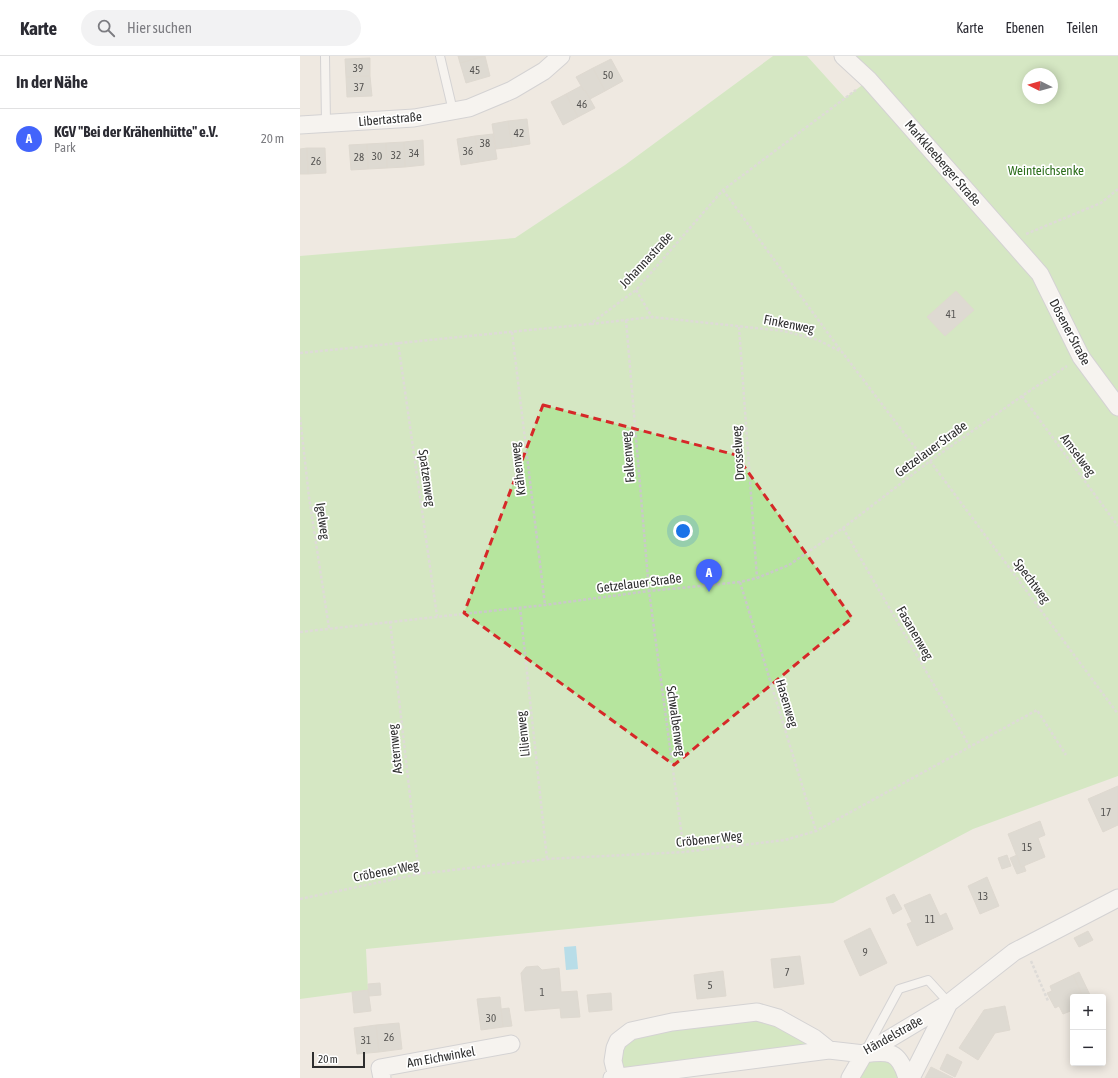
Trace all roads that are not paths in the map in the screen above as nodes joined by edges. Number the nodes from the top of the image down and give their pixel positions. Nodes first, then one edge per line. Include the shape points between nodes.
1 (325, 56) edge
2 (440, 56) edge
3 (561, 56) edge
4 (843, 56) edge
5 (453, 111) junction
6 (326, 123) junction
7 (300, 125) edge
8 (1040, 274) joint
9 (1118, 407) edge
10 (1118, 898) edge
11 (949, 1003) junction
12 (511, 1044) dead end
13 (829, 1050) junction
14 (864, 1054) junction
15 (382, 1078) edge
16 (614, 1078) edge
17 (850, 1078) edge
18 (907, 1078) edge
19 (912, 1078) edge

1 - 6 lane
2 - 5 lane
3 - 5 street, Libertastraße via 544,71 512,90 469,108
4 - 8 street, Markkleeberger Straße via 869,80
5 - 6 street, Libertastraße via 414,118
6 - 7 street, Libertastraße
8 - 9 street, Dösener Straße via 1081,357
10 - 11 street, Händelstraße via 1014,952
11 - 14 street, Händelstraße
11 - 14 lane via 928,980 899,989
11 - 19 street
12 - 15 street, Am Eichwinkel via 380,1068
13 - 14 street, Händelstraße
13 - 16 street, Händelstraße
13 - 16 street via 814,1038 778,1018 757,1012 672,1022 631,1031 618,1041 613,1061
14 - 17 street
14 - 18 street via 880,1051 894,1054 904,1065

